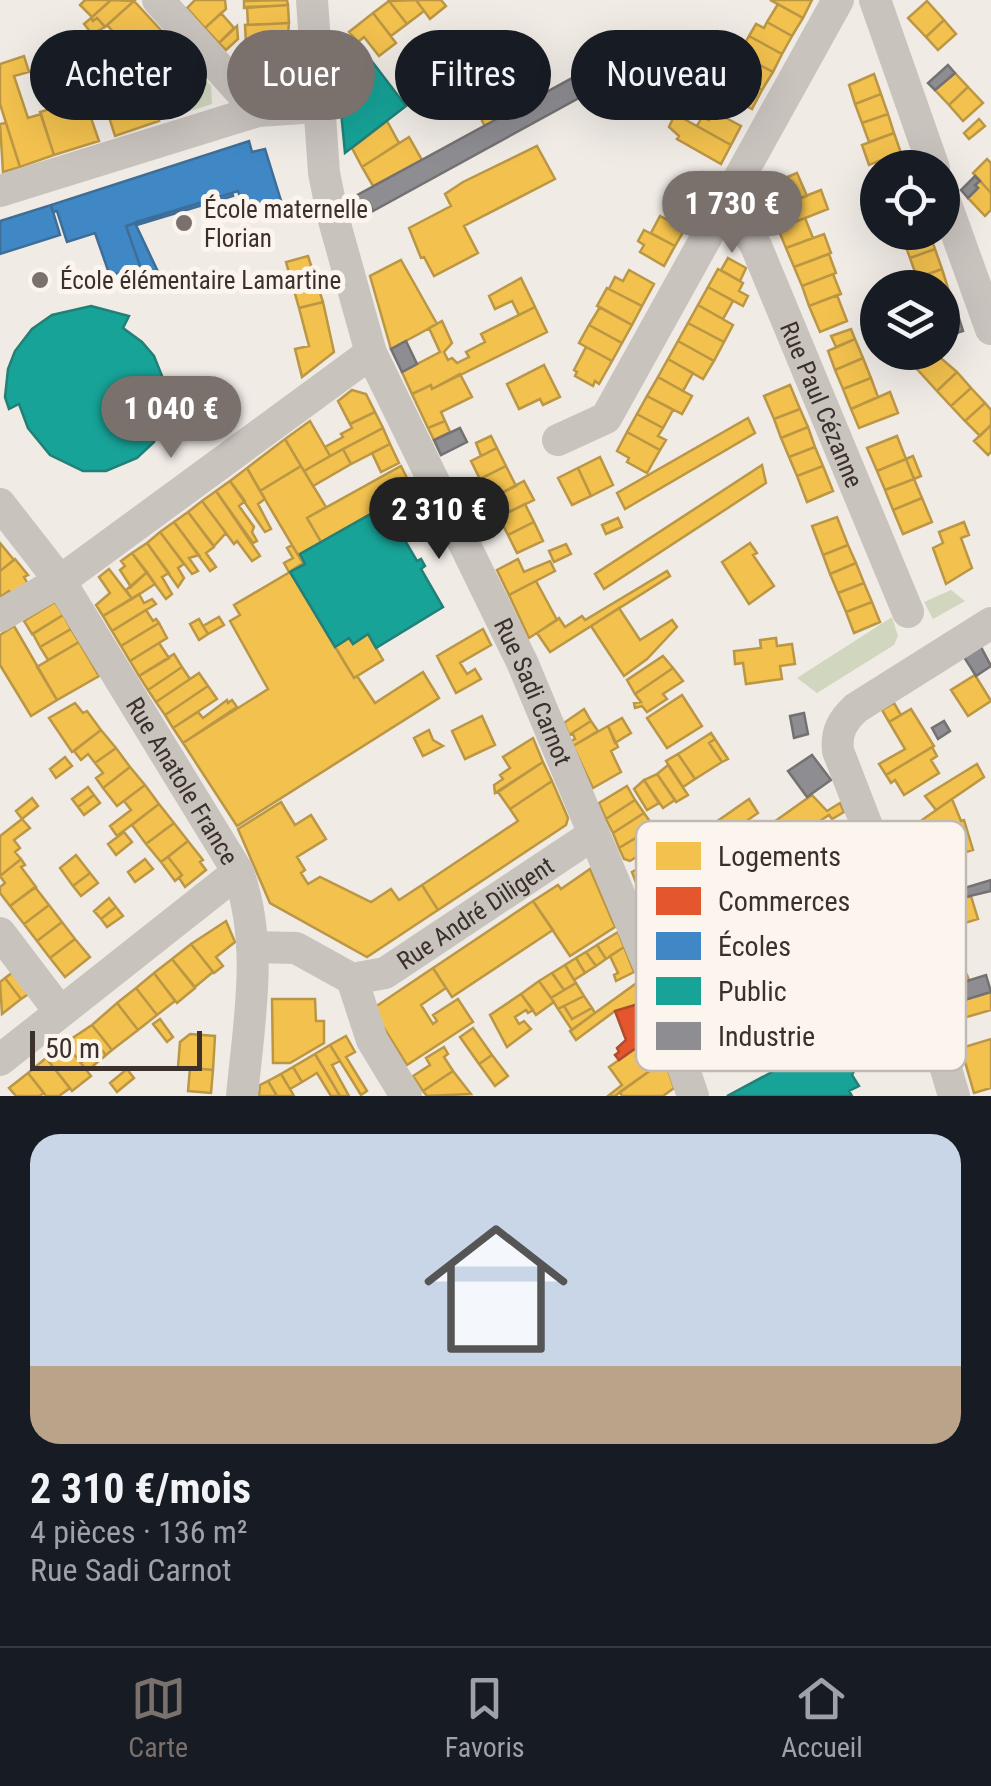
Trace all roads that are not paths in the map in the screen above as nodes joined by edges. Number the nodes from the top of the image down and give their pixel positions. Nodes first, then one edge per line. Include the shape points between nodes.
1 (158, 0) edge
2 (838, 0) edge
3 (874, 0) edge
4 (227, 77) edge
5 (229, 120) edge
6 (318, 120) edge
7 (928, 150) edge
8 (0, 191) edge
9 (725, 203) junction
10 (960, 222) edge
11 (978, 252) edge
12 (991, 329) edge
13 (371, 353) junction
14 (558, 440) dead end
15 (0, 504) edge
16 (60, 581) junction
17 (908, 612) dead end
18 (0, 616) edge
19 (991, 623) edge
20 (865, 821) edge
21 (594, 834) junction
22 (238, 872) junction
23 (0, 932) edge
24 (636, 935) edge
25 (254, 948) junction
26 (352, 979) junction
27 (60, 1012) junction
28 (0, 1060) edge
29 (686, 1071) edge
30 (947, 1071) edge
31 (242, 1096) edge
32 (406, 1096) edge
33 (694, 1096) edge
34 (954, 1096) edge

1 - 4 street
2 - 9 street
3 - 7 street
5 - 8 street
6 - 13 street, Rue Sadi Carnot via 332,217
9 - 14 street via 606,418
9 - 17 street, Rue Paul Cézanne via 756,246
10 - 11 street
11 - 12 street
13 - 16 street
13 - 21 street, Rue Sadi Carnot via 502,619
15 - 16 street, Rue Anatole France
16 - 18 street
16 - 22 street, Rue Anatole France
19 - 20 street via 856,708 840,728 838,751
21 - 24 street, Rue Sadi Carnot
21 - 26 street, Rue André Diligent via 385,973
22 - 25 street, Rue Anatole France
22 - 27 street
23 - 27 street
25 - 26 street via 296,948
25 - 31 street, Rue Anatole France
26 - 32 street via 372,1040
27 - 28 street
29 - 33 street, Rue Sadi Carnot
30 - 34 street

